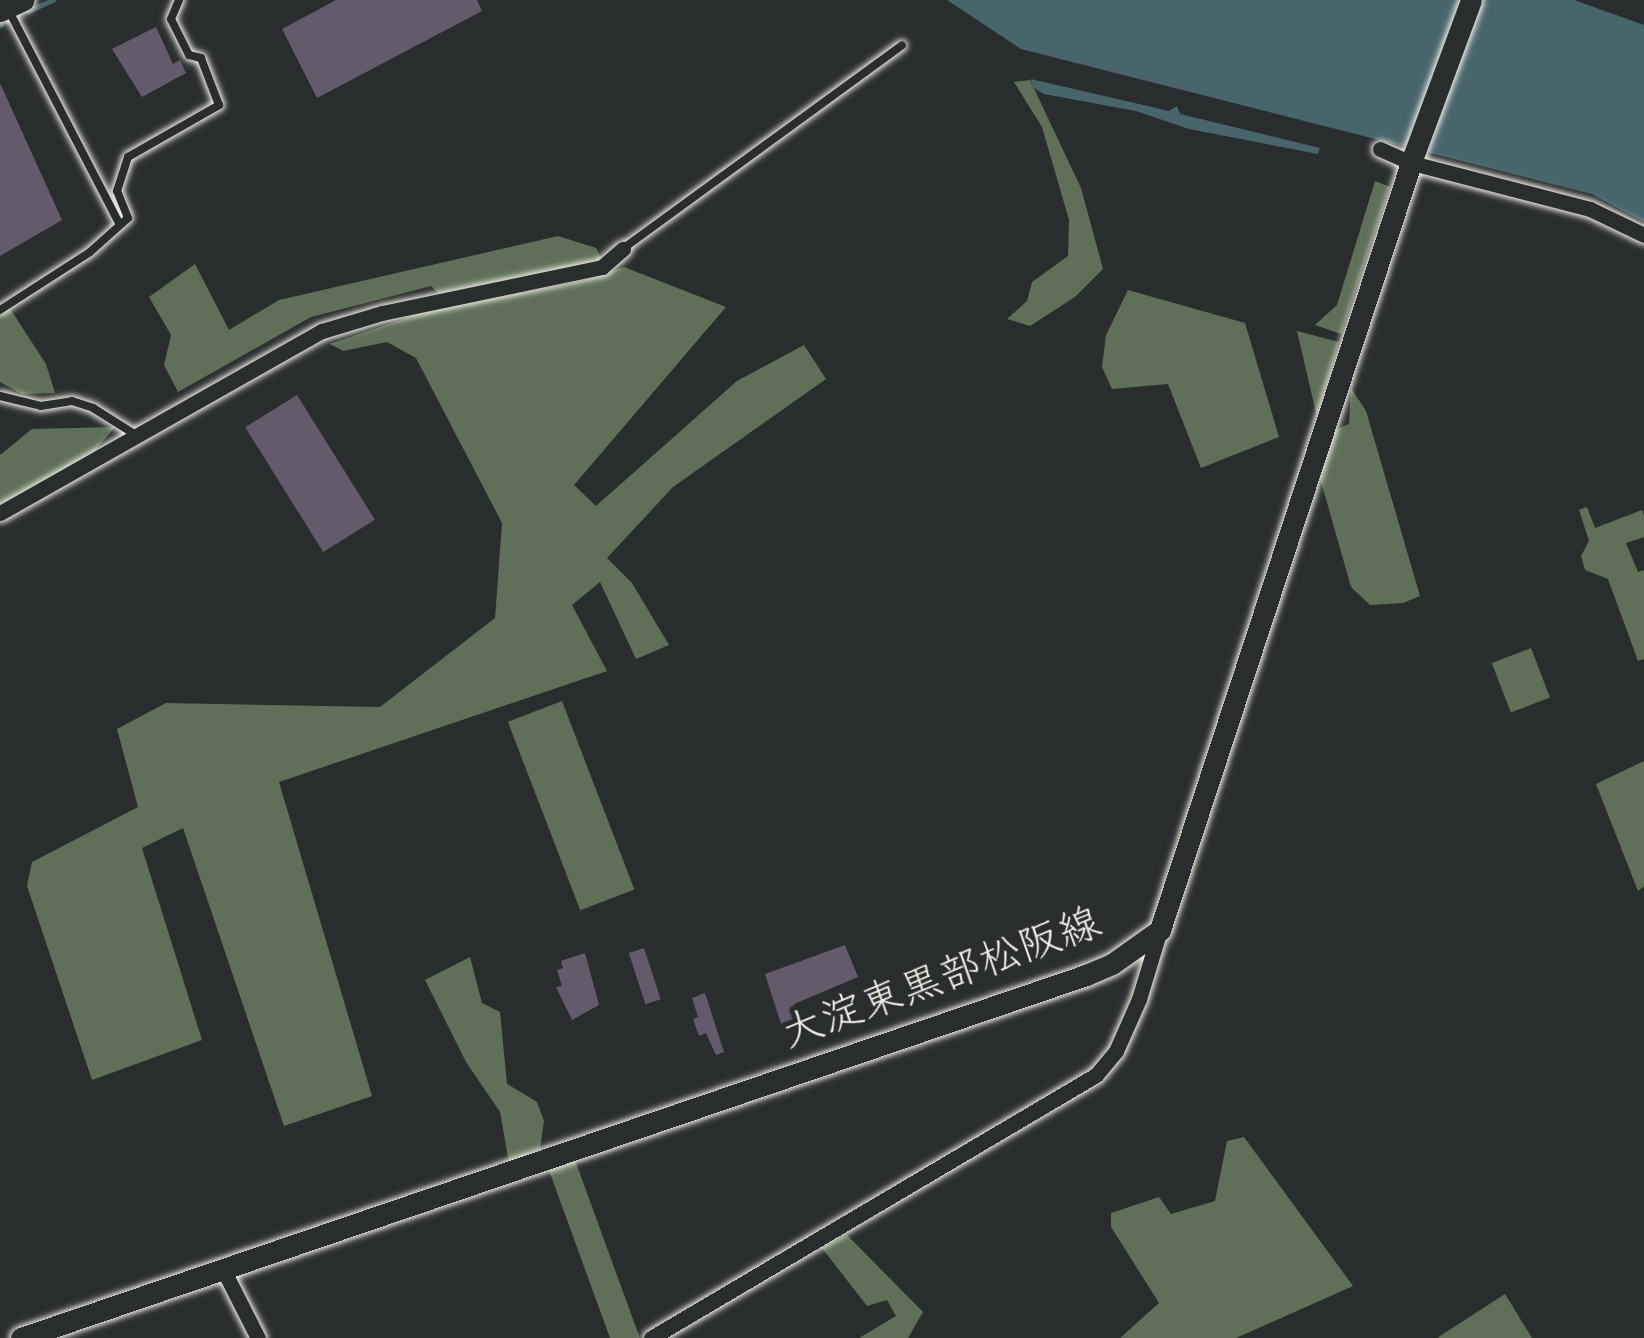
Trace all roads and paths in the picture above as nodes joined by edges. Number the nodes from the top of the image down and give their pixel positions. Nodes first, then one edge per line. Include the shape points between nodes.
1 (178, 0) edge
2 (1471, 0) edge
3 (10, 6) edge
4 (902, 45) dead end
5 (1380, 149) dead end
6 (1412, 160) junction
7 (119, 223) junction
8 (1644, 236) edge
9 (623, 249) joint
10 (0, 310) edge
11 (0, 396) edge
12 (137, 436) junction
13 (0, 513) edge
14 (1160, 930) junction
15 (224, 1270) junction
16 (21, 1338) edge
17 (258, 1338) edge
18 (652, 1338) edge

1 - 7 lane via 171,19 189,55 201,58 219,105 128,157 116,191 128,218
2 - 6 main road, 大淀東黒部松阪線
3 - 7 lane
4 - 9 lane
5 - 6 street
6 - 8 street via 1590,209
6 - 14 main road, 大淀東黒部松阪線
7 - 10 lane via 90,252
9 - 12 street via 602,267 322,332
11 - 12 lane via 93,407
12 - 13 street
14 - 15 main road, 大淀東黒部松阪線 via 1086,975
14 - 18 street via 1139,999 1096,1075
15 - 16 main road, 大淀東黒部松阪線
15 - 17 street

